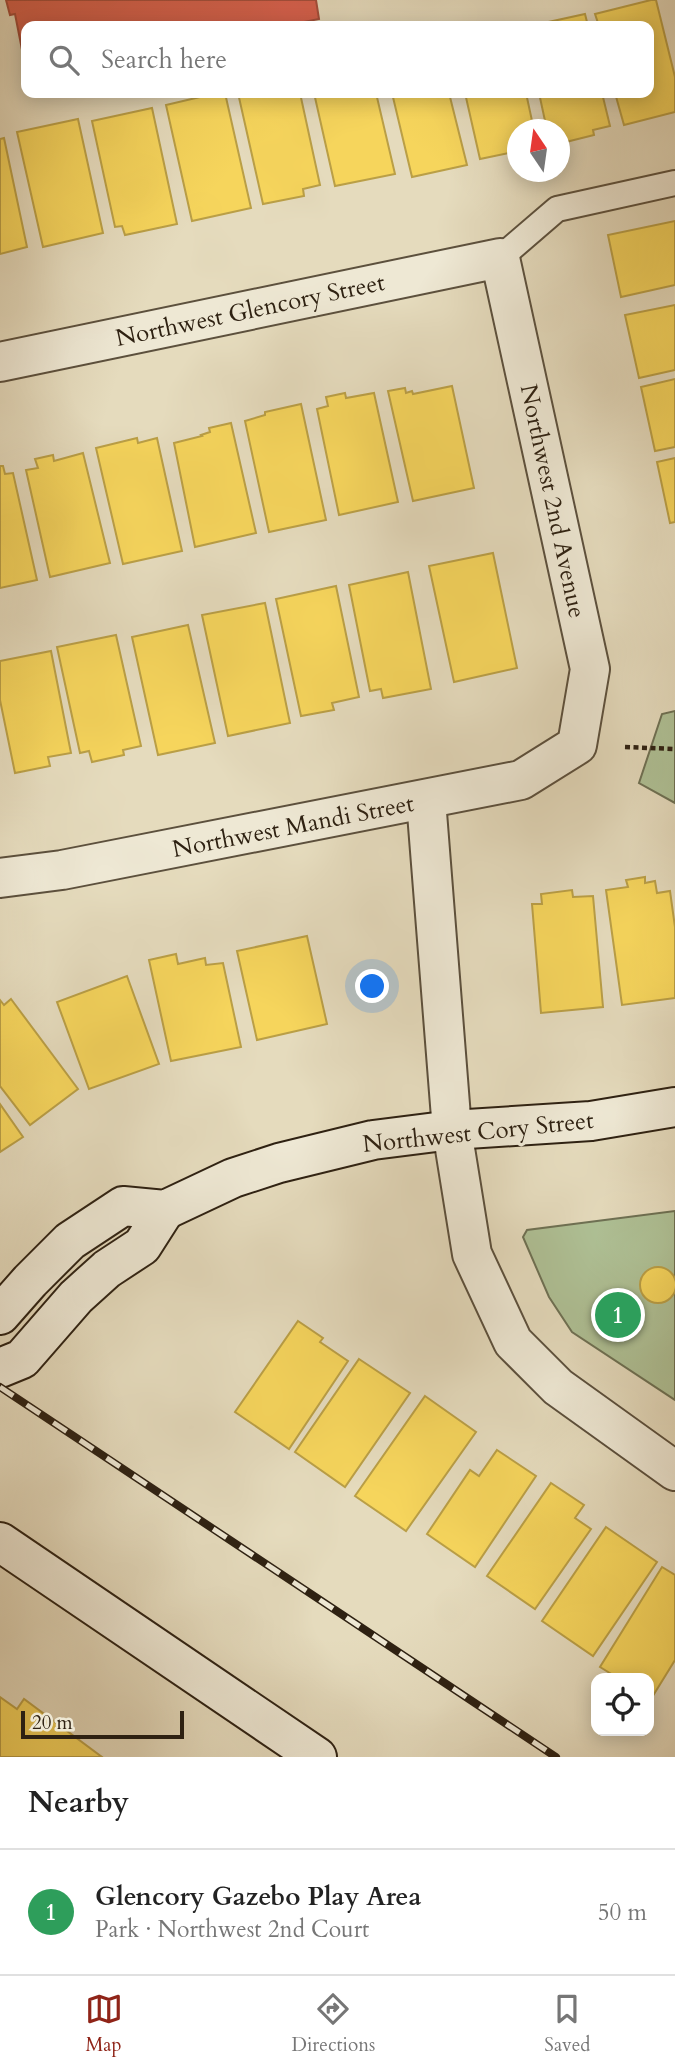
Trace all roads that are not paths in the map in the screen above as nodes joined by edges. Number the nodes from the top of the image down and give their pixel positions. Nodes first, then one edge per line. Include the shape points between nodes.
1 (675, 183) edge
2 (500, 258) junction
3 (0, 362) edge
4 (577, 745) joint
5 (426, 800) junction
6 (0, 878) edge
7 (675, 1108) edge
8 (452, 1130) junction
9 (165, 1210) junction
10 (0, 1315) edge
11 (0, 1368) edge
12 (675, 1471) edge
13 (0, 1542) edge
14 (297, 1751) edge

1 - 2 lane via 557,209
2 - 3 street, Northwest Glencory Street
2 - 4 street, Northwest 2nd Avenue via 590,669
4 - 5 street, Northwest Mandi Street via 521,780
5 - 6 street, Northwest Mandi Street
5 - 8 street
7 - 8 street, Northwest Cory Street via 591,1121
8 - 9 street, Northwest Cory Street via 373,1140 279,1163 233,1178
8 - 12 street via 472,1254 513,1342 558,1387
9 - 10 street via 123,1206 70,1241
9 - 11 street via 142,1246 76,1297 22,1359
13 - 14 street

